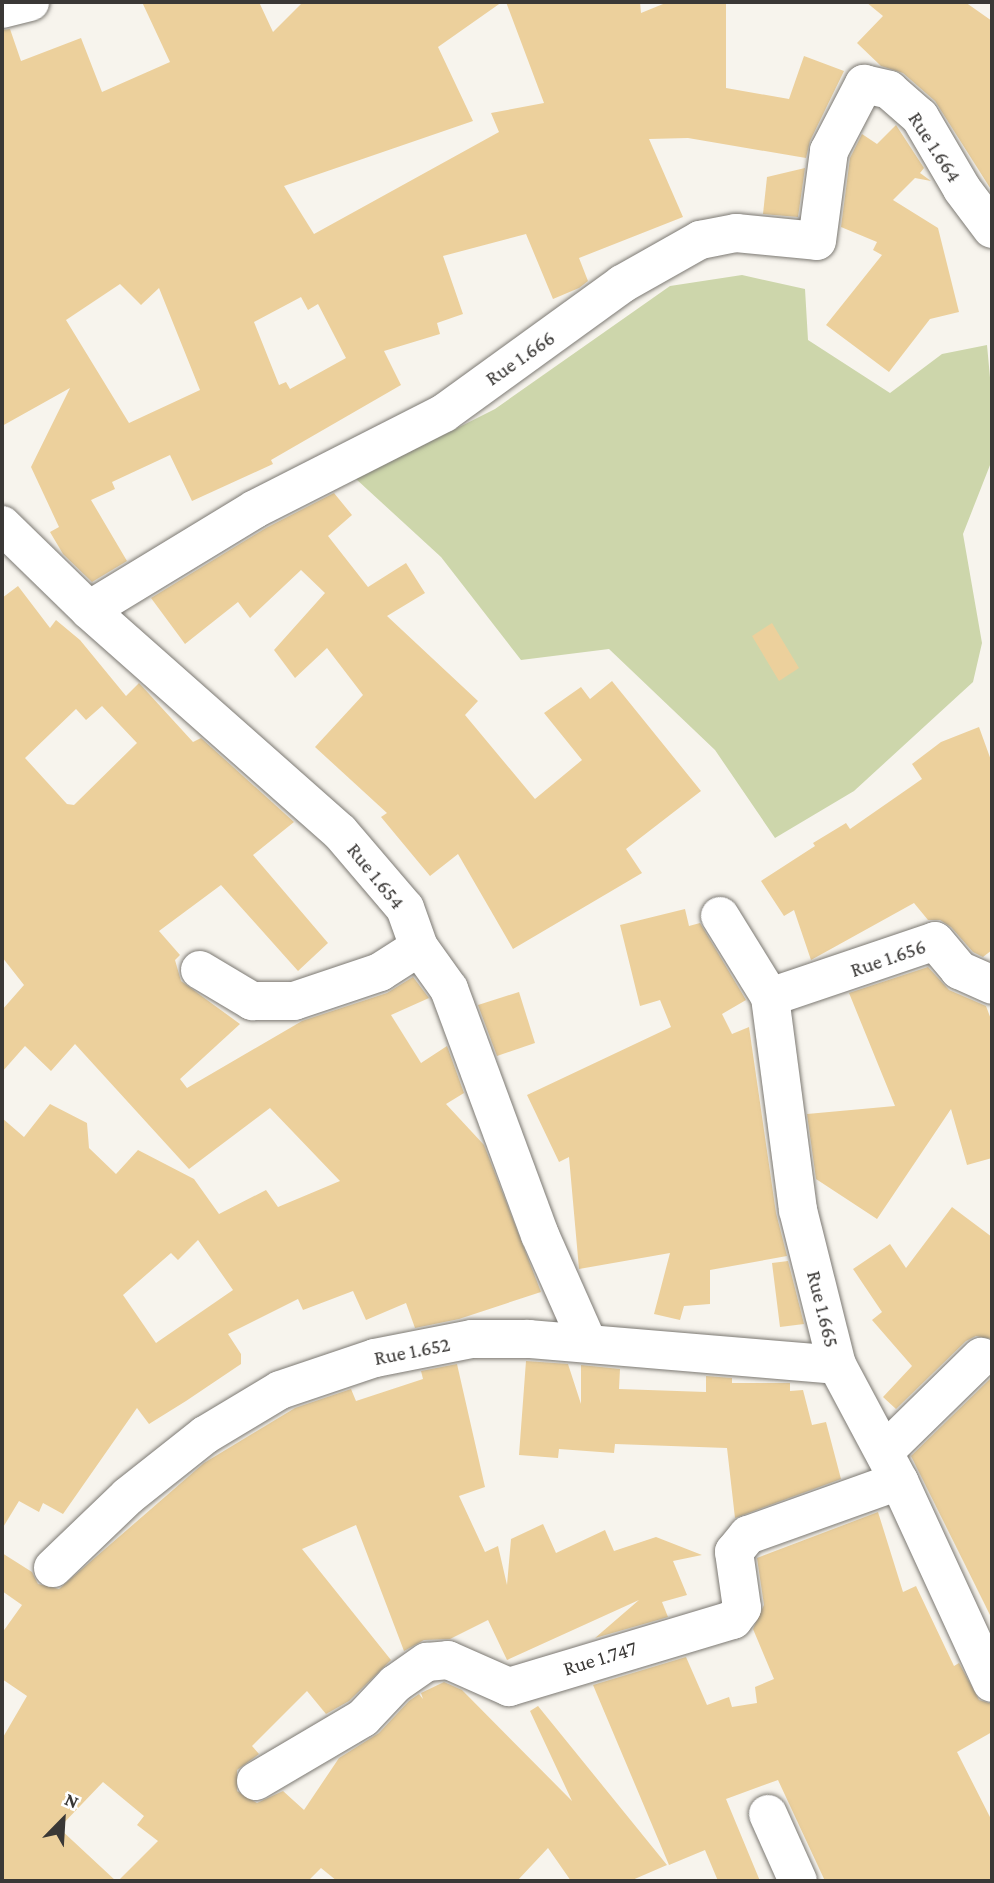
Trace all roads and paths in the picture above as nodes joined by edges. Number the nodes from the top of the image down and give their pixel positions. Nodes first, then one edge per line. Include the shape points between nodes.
1 (30, 2) edge
2 (2, 9) edge
3 (864, 84) joint
4 (992, 229) edge
5 (2, 524) edge
6 (89, 610) junction
7 (720, 916) dead end
8 (419, 947) junction
9 (200, 971) dead end
10 (992, 985) edge
11 (770, 997) junction
12 (587, 1342) junction
13 (981, 1357) dead end
14 (837, 1364) junction
15 (891, 1466) junction
16 (53, 1568) dead end
17 (992, 1683) edge
18 (256, 1781) dead end
19 (768, 1814) dead end
20 (798, 1881) edge

1 - 2 street
3 - 4 street, Rue 1.664 via 889,90 920,117 962,189
3 - 6 street, Rue 1.666 via 829,151 817,241 736,233 700,240 622,284 444,413 255,509
5 - 6 street, Rue 1.654
6 - 8 street, Rue 1.654 via 340,832 405,908
7 - 11 street, Rue 1.665
8 - 9 street via 380,972 294,1001 252,1001
8 - 12 street, Rue 1.654 via 449,989 540,1235
10 - 11 street, Rue 1.656 via 959,970 935,942
11 - 14 street, Rue 1.665 via 798,1210
12 - 14 street, Rue 1.652
12 - 16 street, Rue 1.652 via 472,1339 375,1358 280,1390 166,1465
13 - 15 street
14 - 15 street, Rue 1.665
15 - 17 street, Rue 1.665
15 - 18 street, Rue 1.747 via 748,1535 734,1552 742,1608 733,1620 509,1687 447,1660 427,1662 395,1684 363,1718
19 - 20 street

